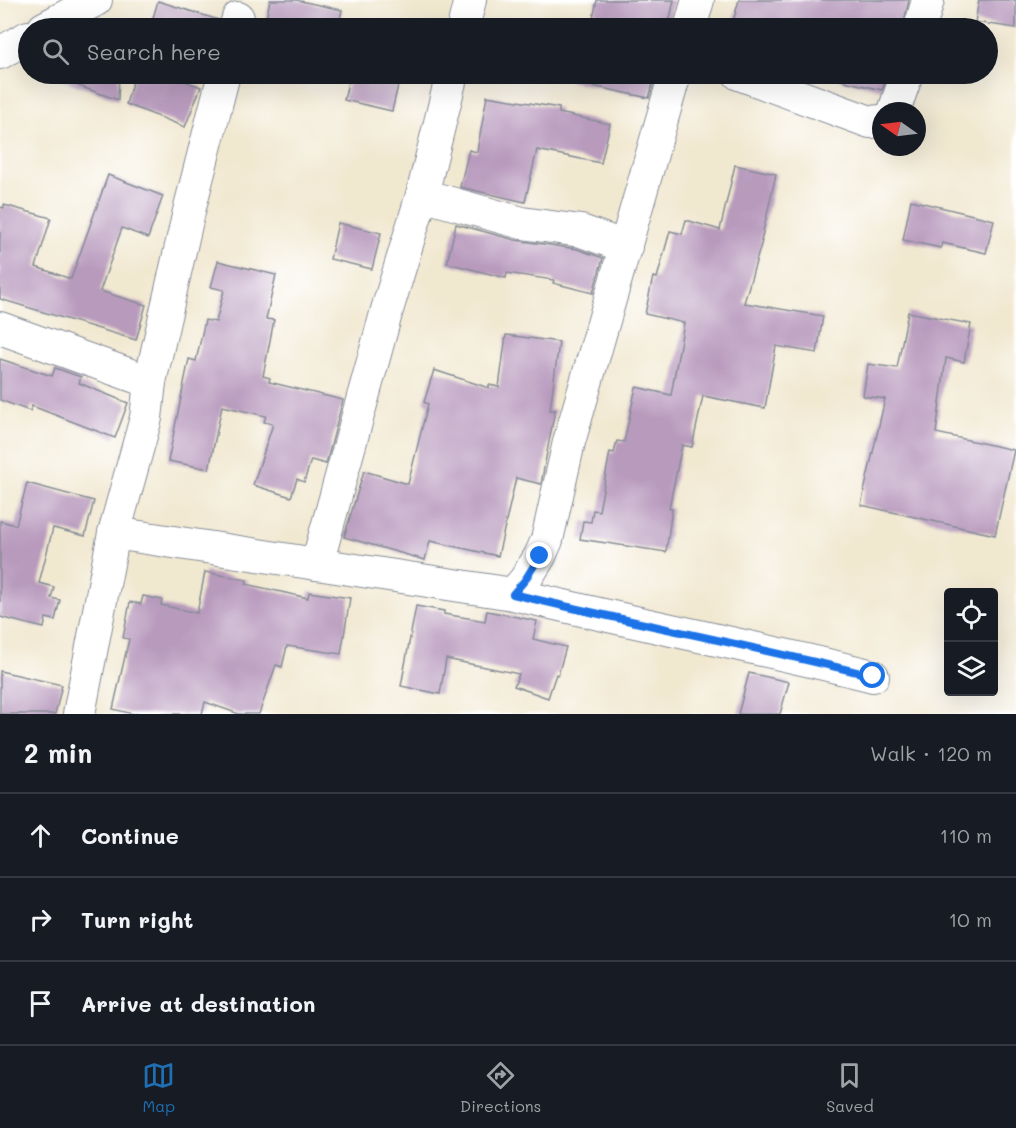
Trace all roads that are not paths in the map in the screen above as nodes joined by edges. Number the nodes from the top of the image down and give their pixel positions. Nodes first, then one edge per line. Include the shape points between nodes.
1 (96, 0) edge
2 (470, 0) edge
3 (698, 0) edge
4 (928, 0) edge
5 (63, 18) edge
6 (466, 18) edge
7 (693, 18) edge
8 (923, 18) edge
9 (18, 43) edge
10 (0, 53) edge
11 (222, 84) edge
12 (450, 84) edge
13 (672, 84) edge
14 (766, 84) edge
15 (903, 84) edge
16 (897, 102) edge
17 (872, 122) edge
18 (422, 195) junction
19 (626, 248) junction
20 (0, 328) edge
21 (150, 382) junction
22 (114, 533) junction
23 (317, 564) junction
24 (513, 594) junction
25 (873, 676) dead end
26 (78, 714) edge

1 - 5 street
2 - 6 street
3 - 7 street
4 - 8 street
9 - 10 street
11 - 21 street
12 - 18 street
13 - 19 street
14 - 17 street
15 - 16 street
18 - 19 street via 522,223 581,231
18 - 23 street
19 - 24 street via 569,442 547,540
20 - 21 street
21 - 22 street via 146,418
22 - 23 street
22 - 26 street
23 - 24 street
24 - 25 street

